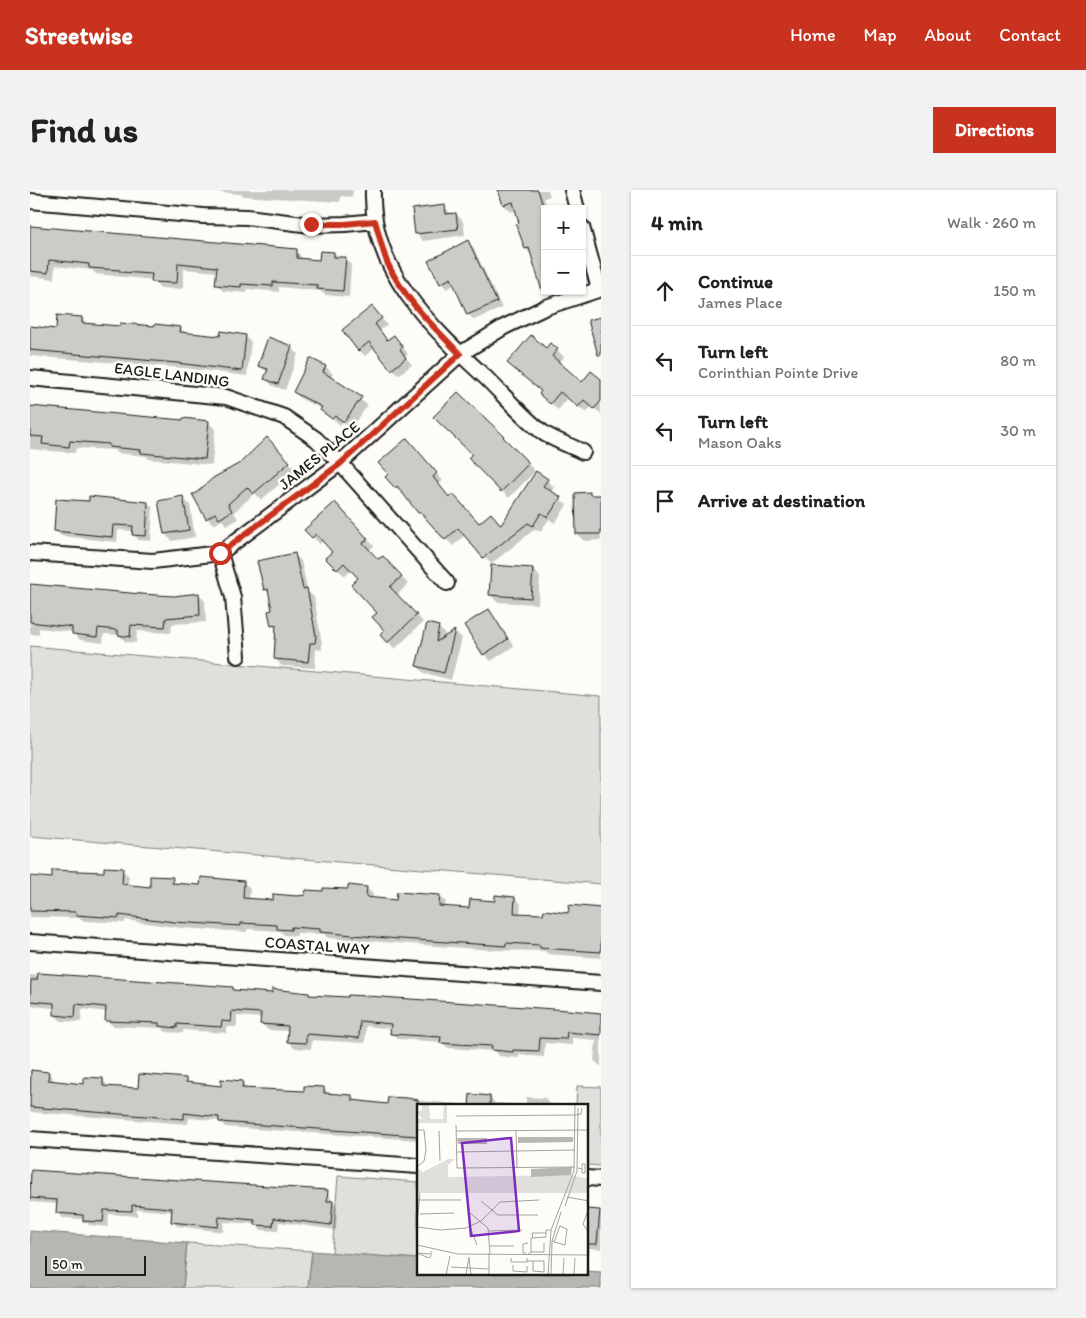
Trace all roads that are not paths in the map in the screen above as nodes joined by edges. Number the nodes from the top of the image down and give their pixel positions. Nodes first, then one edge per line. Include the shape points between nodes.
1 (373, 190) edge
2 (572, 190) edge
3 (30, 201) edge
4 (576, 205) edge
5 (375, 221) junction
6 (586, 241) edge
7 (600, 289) edge
8 (460, 354) junction
9 (30, 378) edge
10 (583, 452) dead end
11 (340, 464) junction
12 (30, 553) edge
13 (220, 553) junction
14 (447, 583) dead end
15 (238, 656) dead end
16 (30, 942) edge
17 (601, 982) edge
18 (30, 1139) edge
19 (417, 1166) edge
20 (588, 1178) edge
21 (601, 1179) edge

1 - 5 street
2 - 4 street
3 - 5 street via 311,224
5 - 8 street via 387,262 402,289
6 - 7 street
7 - 8 street, JAMES PLACE via 538,311
8 - 10 street via 544,433
8 - 11 street, JAMES PLACE
9 - 11 street, EAGLE LANDING via 226,396 284,417 316,439
11 - 13 street, JAMES PLACE
11 - 14 street, EAGLE LANDING
12 - 13 street, JAMES PLACE via 153,561
13 - 15 street via 233,596
16 - 17 street, COASTAL WAY
18 - 19 street
20 - 21 street

